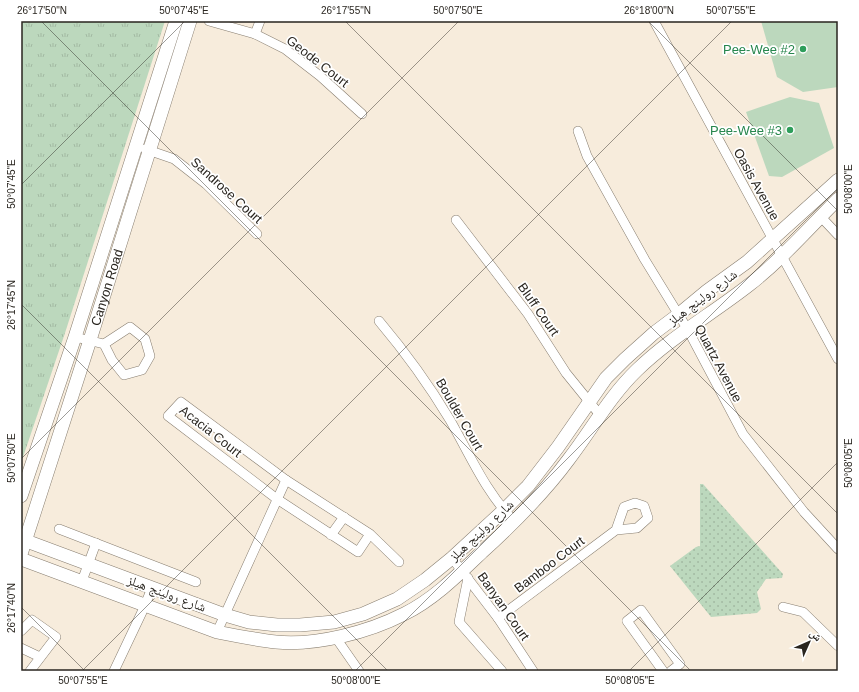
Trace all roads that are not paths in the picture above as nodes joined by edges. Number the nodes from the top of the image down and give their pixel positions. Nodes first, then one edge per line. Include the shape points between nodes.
1 (176, 21) edge
2 (190, 21) edge
3 (209, 21) edge
4 (260, 21) edge
5 (654, 21) edge
6 (255, 34) junction
7 (362, 114) dead end
8 (578, 131) dead end
9 (136, 146) junction
10 (150, 150) junction
11 (838, 180) edge
12 (838, 199) edge
13 (820, 217) junction
14 (456, 220) dead end
15 (257, 234) dead end
16 (838, 235) edge
17 (773, 240) junction
18 (782, 256) junction
19 (678, 315) junction
20 (379, 321) dead end
21 (688, 330) junction
22 (75, 336) junction
23 (90, 340) junction
24 (104, 344) junction
25 (838, 359) edge
26 (589, 402) junction
27 (600, 414) junction
28 (286, 480) junction
29 (21, 496) edge
30 (277, 499) junction
31 (503, 511) junction
32 (344, 517) junction
33 (515, 522) junction
34 (60, 529) dead end
35 (616, 530) dead end
36 (370, 534) junction
37 (331, 535) junction
38 (23, 540) edge
39 (96, 543) junction
40 (838, 549) edge
41 (21, 554) edge
42 (452, 558) junction
43 (21, 559) edge
44 (399, 562) dead end
45 (89, 564) junction
46 (465, 574) junction
47 (82, 581) junction
48 (196, 582) dead end
49 (152, 588) junction
50 (145, 606) junction
51 (783, 607) dead end
52 (225, 615) junction
53 (498, 618) junction
54 (21, 631) edge
55 (217, 632) junction
56 (336, 638) junction
57 (838, 646) edge
58 (21, 648) edge
59 (40, 657) junction
60 (30, 671) edge
61 (114, 671) edge
62 (359, 671) edge
63 (502, 671) edge
64 (533, 671) edge
65 (663, 671) edge
66 (671, 671) edge

1 - 9 main road, Canyon Road
2 - 10 main road, Canyon Road
3 - 6 street, Geode Court
4 - 6 street
5 - 17 street, Oasis Avenue
6 - 7 street, Geode Court via 285,49
8 - 19 street, Quartz Avenue via 587,156
9 - 10 street, Sandrose Court
9 - 22 main road, Canyon Road
10 - 15 street, Sandrose Court via 174,159 206,184
10 - 23 main road, Canyon Road
11 - 17 main road, شارع رولينج هيلز
12 - 13 main road, شارع رولينج هيلز
13 - 16 street
13 - 18 main road, شارع رولينج هيلز
14 - 26 street, Bluff Court via 528,314 566,373
17 - 18 street, Oasis Avenue
17 - 19 main road, شارع رولينج هيلز
18 - 21 main road, شارع رولينج هيلز via 750,285
18 - 25 street, Oasis Avenue
19 - 21 street, Quartz Avenue
19 - 26 main road, شارع رولينج هيلز via 625,358 606,378
20 - 31 street, Boulder Court via 426,382
21 - 27 main road, شارع رولينج هيلز via 664,346 636,371
21 - 40 street, Quartz Avenue via 743,434 804,512
22 - 23 street
22 - 29 main road, Canyon Road
23 - 24 street
23 - 38 main road, Canyon Road
24 - 24 street via 124,375 142,370 150,356 145,339 130,326
26 - 27 street, Bluff Court
26 - 31 main road, شارع رولينج هيلز via 528,486
27 - 33 main road, شارع رولينج هيلز via 539,497
28 - 30 street
28 - 30 street, Acacia Court via 181,402 168,416
28 - 32 street, Acacia Court
30 - 37 street, Acacia Court
30 - 52 street
31 - 33 street, Boulder Court
31 - 42 main road, شارع رولينج هيلز
32 - 36 street, Acacia Court
32 - 37 street
33 - 46 main road, شارع رولينج هيلز
34 - 39 street
35 - 53 street, Bamboo Court
36 - 37 street, Acacia Court via 358,552
36 - 44 street, Acacia Court
38 - 41 main road, Canyon Road
38 - 45 main road, شارع رولينج هيلز
39 - 45 street
39 - 48 street
42 - 46 street, Banyan Court
42 - 52 main road, شارع رولينج هيلز via 397,599 363,614 334,622 277,625 249,622
43 - 47 main road, شارع رولينج هيلز
45 - 47 street
45 - 49 main road, شارع رولينج هيلز
46 - 53 street, Banyan Court
46 - 56 main road, شارع رولينج هيلز via 405,614 370,629
46 - 63 street via 459,622
47 - 50 main road, شارع رولينج هيلز
49 - 50 street
49 - 52 main road, شارع رولينج هيلز
50 - 55 main road, شارع رولينج هيلز
50 - 61 street
51 - 57 street via 803,612
52 - 55 street
53 - 64 street, Banyan Court
54 - 59 street via 32,620 56,637
55 - 56 main road, شارع رولينج هيلز via 278,643
56 - 62 street
58 - 59 street
59 - 60 street
65 - 66 street via 627,621 641,610 680,664

